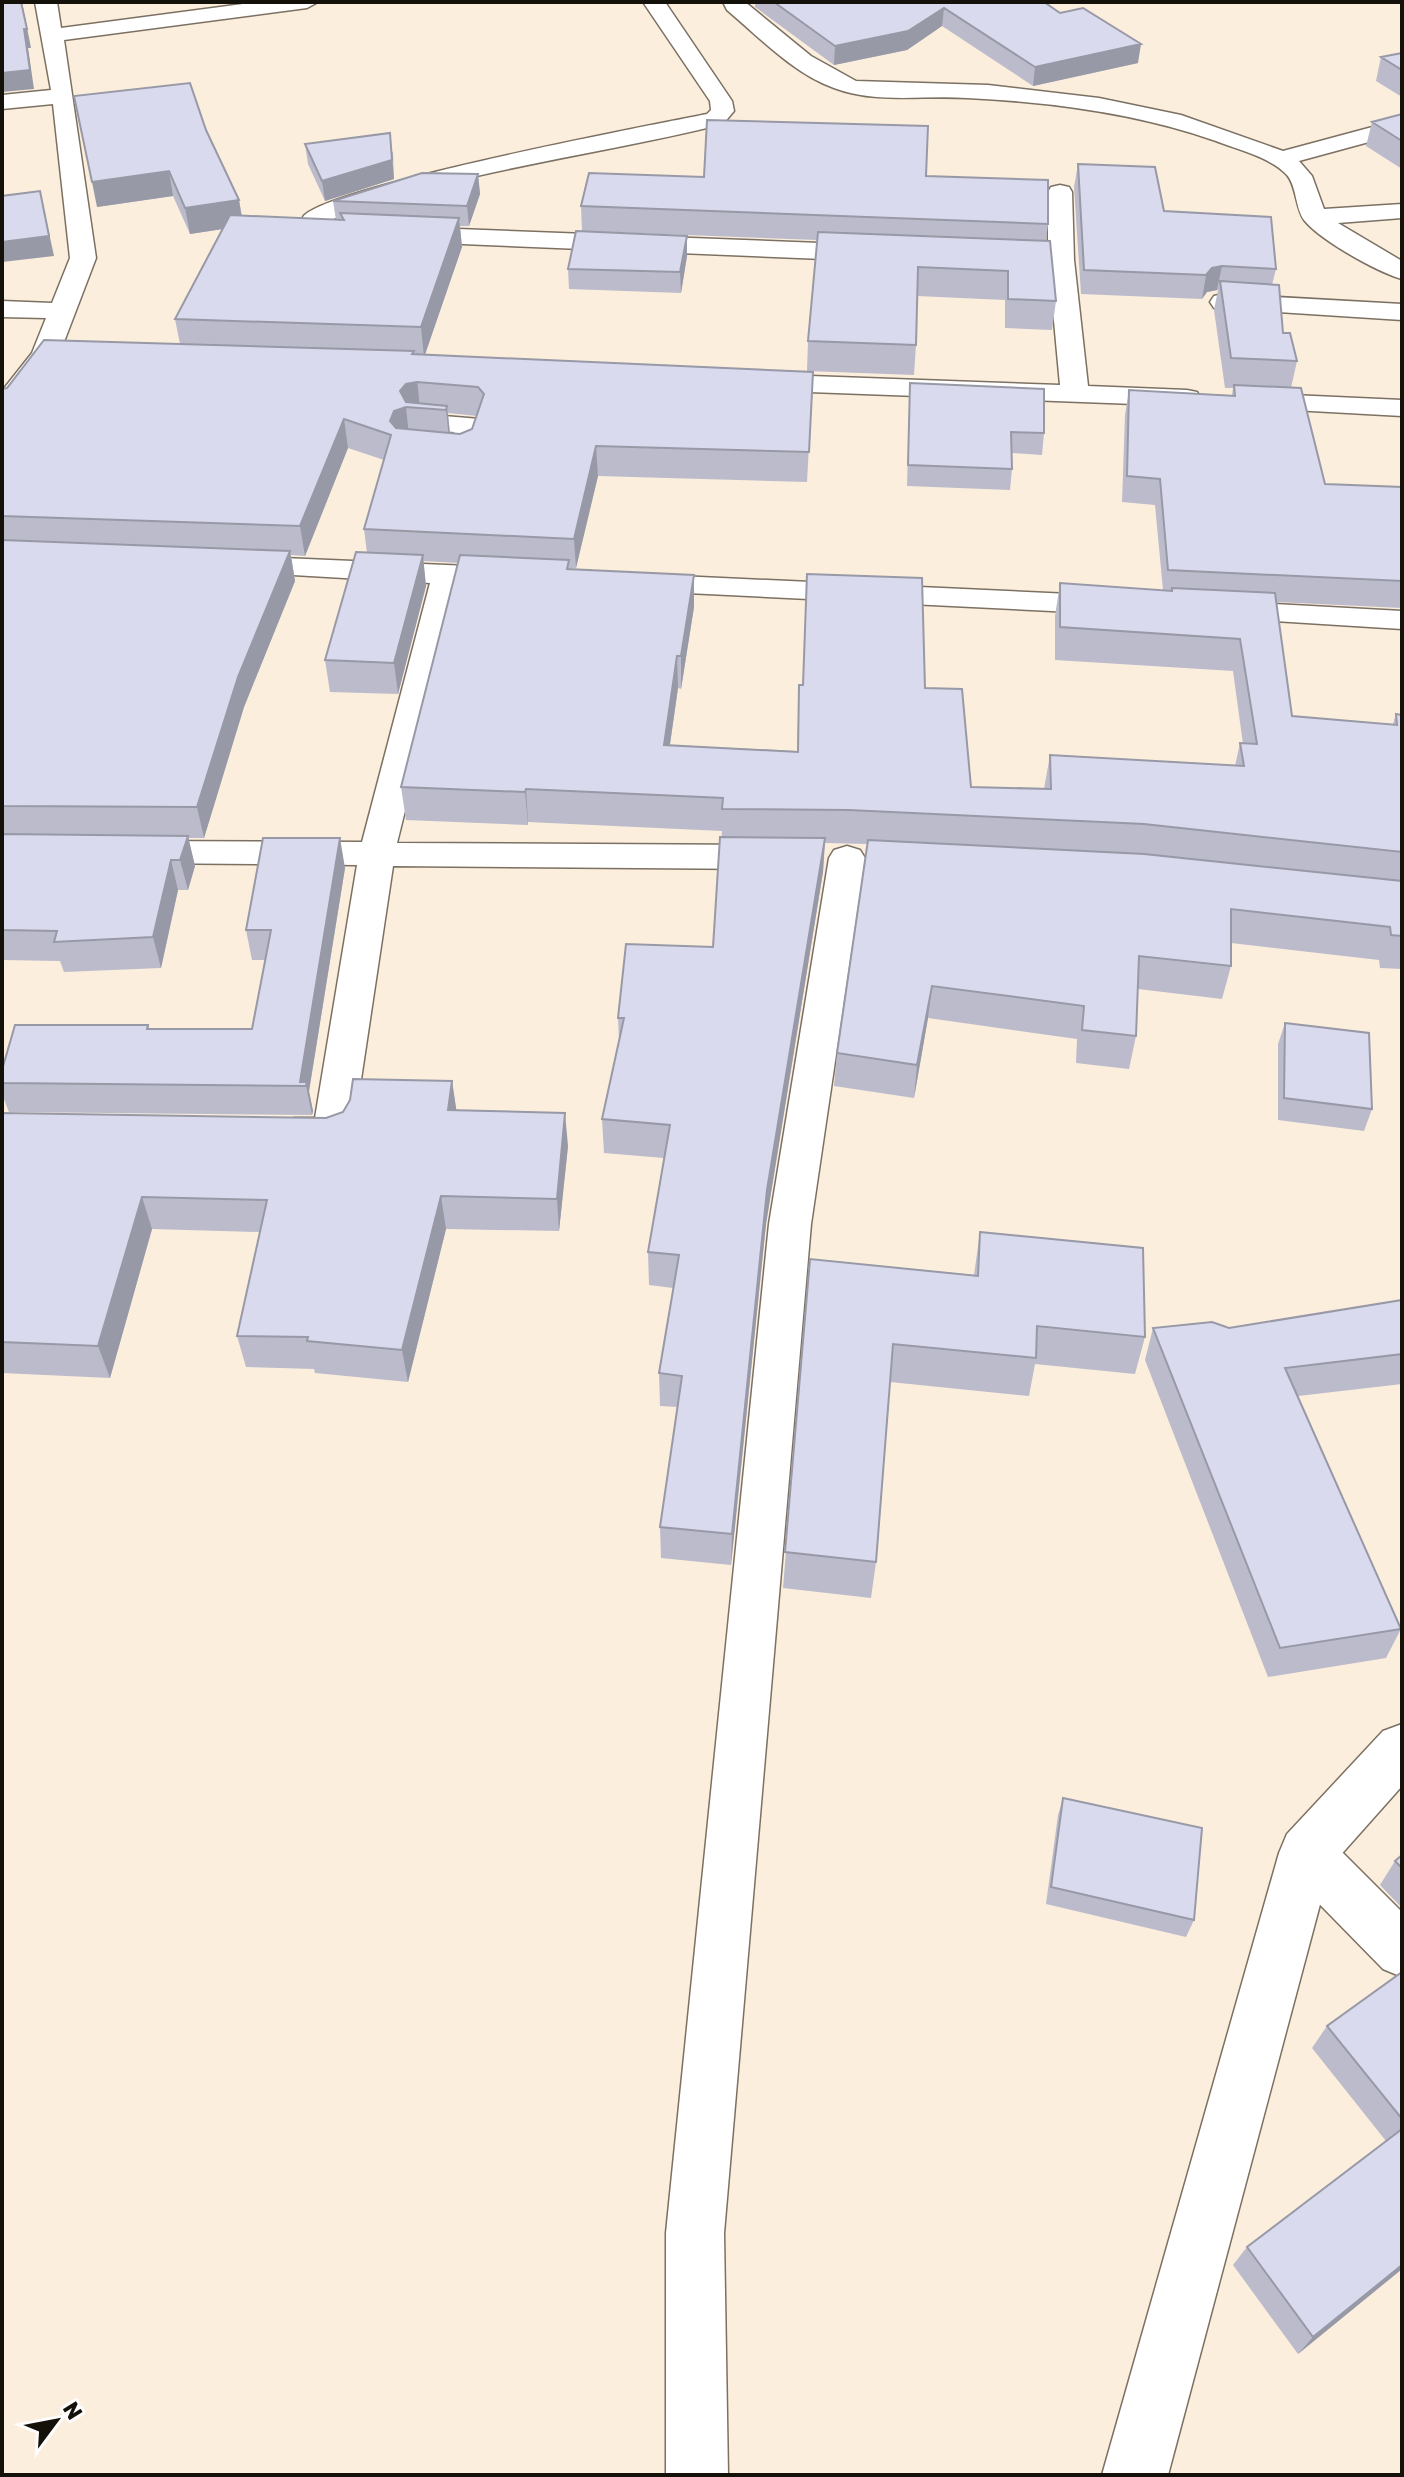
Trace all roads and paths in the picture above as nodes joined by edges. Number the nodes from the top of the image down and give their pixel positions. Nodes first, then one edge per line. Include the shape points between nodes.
1 (46, 2) edge
2 (307, 2) edge
3 (654, 2) edge
4 (734, 2) edge
5 (54, 35) junction
6 (63, 96) junction
7 (2, 102) edge
8 (1402, 126) edge
9 (1281, 159) junction
10 (1060, 192) dead end
11 (1402, 211) edge
12 (1315, 217) junction
13 (903, 254) edge
14 (966, 256) edge
15 (1061, 260) junction
16 (1402, 271) edge
17 (1217, 301) edge
18 (2, 309) edge
19 (60, 311) junction
20 (1402, 312) edge
21 (45, 355) junction
22 (76, 356) edge
23 (732, 381) edge
24 (1075, 392) junction
25 (1402, 408) edge
26 (2, 409) edge
27 (205, 564) edge
28 (448, 574) junction
29 (542, 578) edge
30 (605, 581) edge
31 (1137, 606) edge
32 (1184, 608) edge
33 (1402, 620) edge
34 (100, 851) edge
35 (377, 853) junction
36 (254, 1132) edge
37 (1402, 1748) edge
38 (1306, 1853) junction
39 (1402, 1950) edge
40 (697, 2475) edge
41 (1135, 2475) edge

1 - 5 street
2 - 5 street
3 - 13 street via 721,101 723,111 715,119 484,166 343,206 315,217 318,231
4 - 9 street via 840,83 880,92 948,89 1049,97 1153,115
5 - 6 street
6 - 7 street
6 - 19 street via 83,258
8 - 9 street
9 - 12 street via 1300,176
10 - 15 street
11 - 12 street
12 - 16 street
14 - 15 street
15 - 24 street
17 - 20 street
18 - 19 street
19 - 21 street
21 - 22 street
21 - 26 street
23 - 24 street
24 - 25 street
27 - 28 street
28 - 29 street
28 - 35 street
30 - 31 street
32 - 33 street
34 - 35 street
35 - 36 street via 333,1133
35 - 40 street via 862,859 790,1224 697,2217
37 - 38 street
38 - 39 street
38 - 41 street

